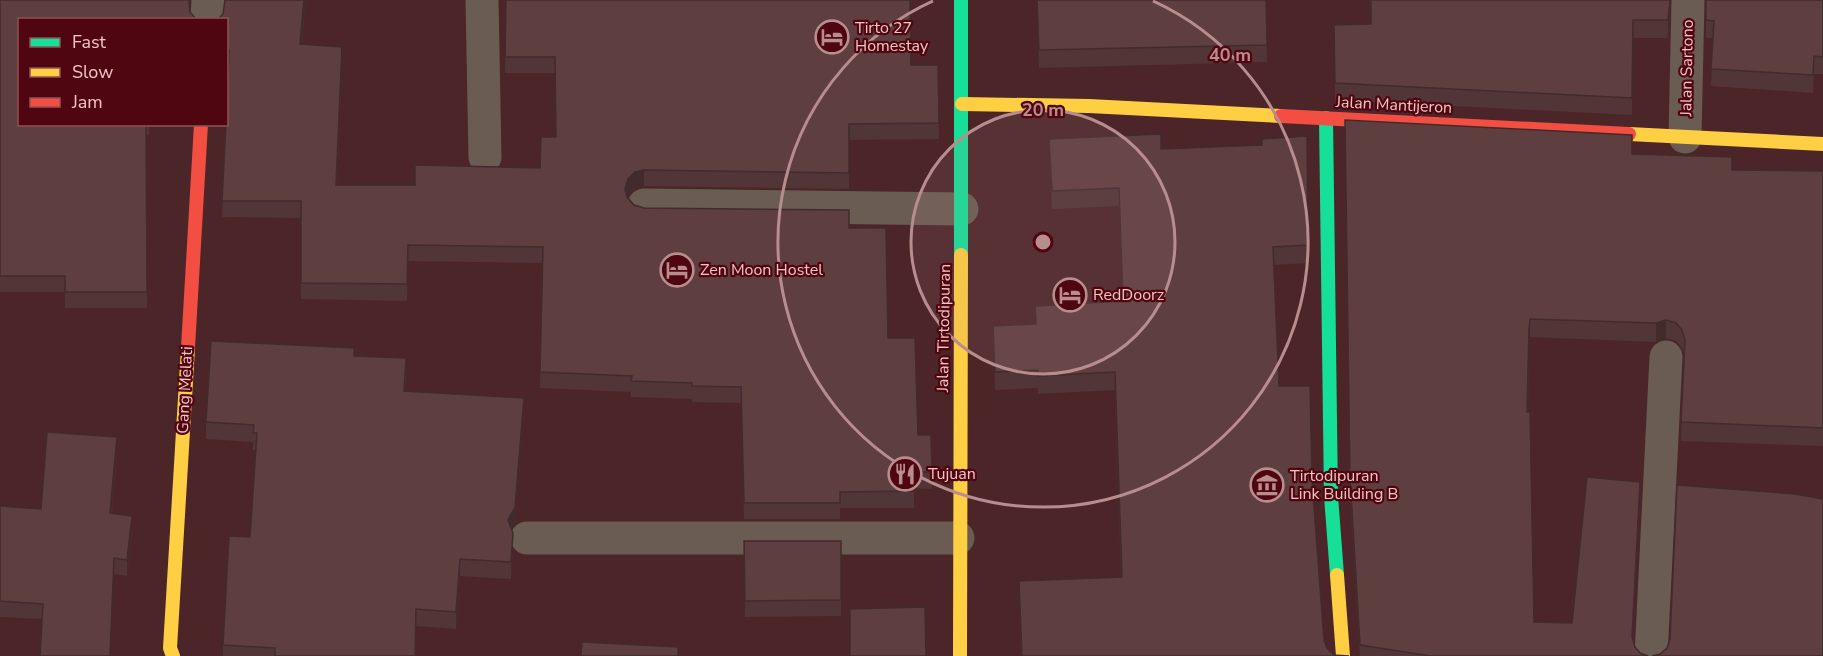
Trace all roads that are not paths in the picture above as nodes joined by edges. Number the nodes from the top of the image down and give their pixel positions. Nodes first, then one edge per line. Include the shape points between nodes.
1 (208, 0) edge
2 (482, 0) edge
3 (961, 0) edge
4 (1688, 0) edge
5 (207, 18) edge
6 (962, 104) junction
7 (1326, 118) junction
8 (201, 126) edge
9 (1685, 137) junction
10 (1823, 144) edge
11 (485, 157) dead end
12 (644, 205) edge
13 (962, 209) junction
14 (1666, 357) dead end
15 (527, 538) dead end
16 (958, 538) junction
17 (173, 656) edge
18 (960, 656) edge
19 (1343, 656) edge
20 (1651, 656) edge

1 - 5 street
2 - 11 street
3 - 6 street, Jalan Tirtodipuran
4 - 9 street, Jalan Sartono
6 - 7 street, Jalan Mantijeron
6 - 13 street, Jalan Tirtodipuran
7 - 9 street, Jalan Mantijeron
7 - 19 street via 1331,496
8 - 17 street, Gang Melati via 170,648
9 - 10 street, Jalan Mantijeron
12 - 13 street
13 - 16 street, Jalan Tirtodipuran
14 - 20 street
15 - 16 street
16 - 18 street, Jalan Tirtodipuran

